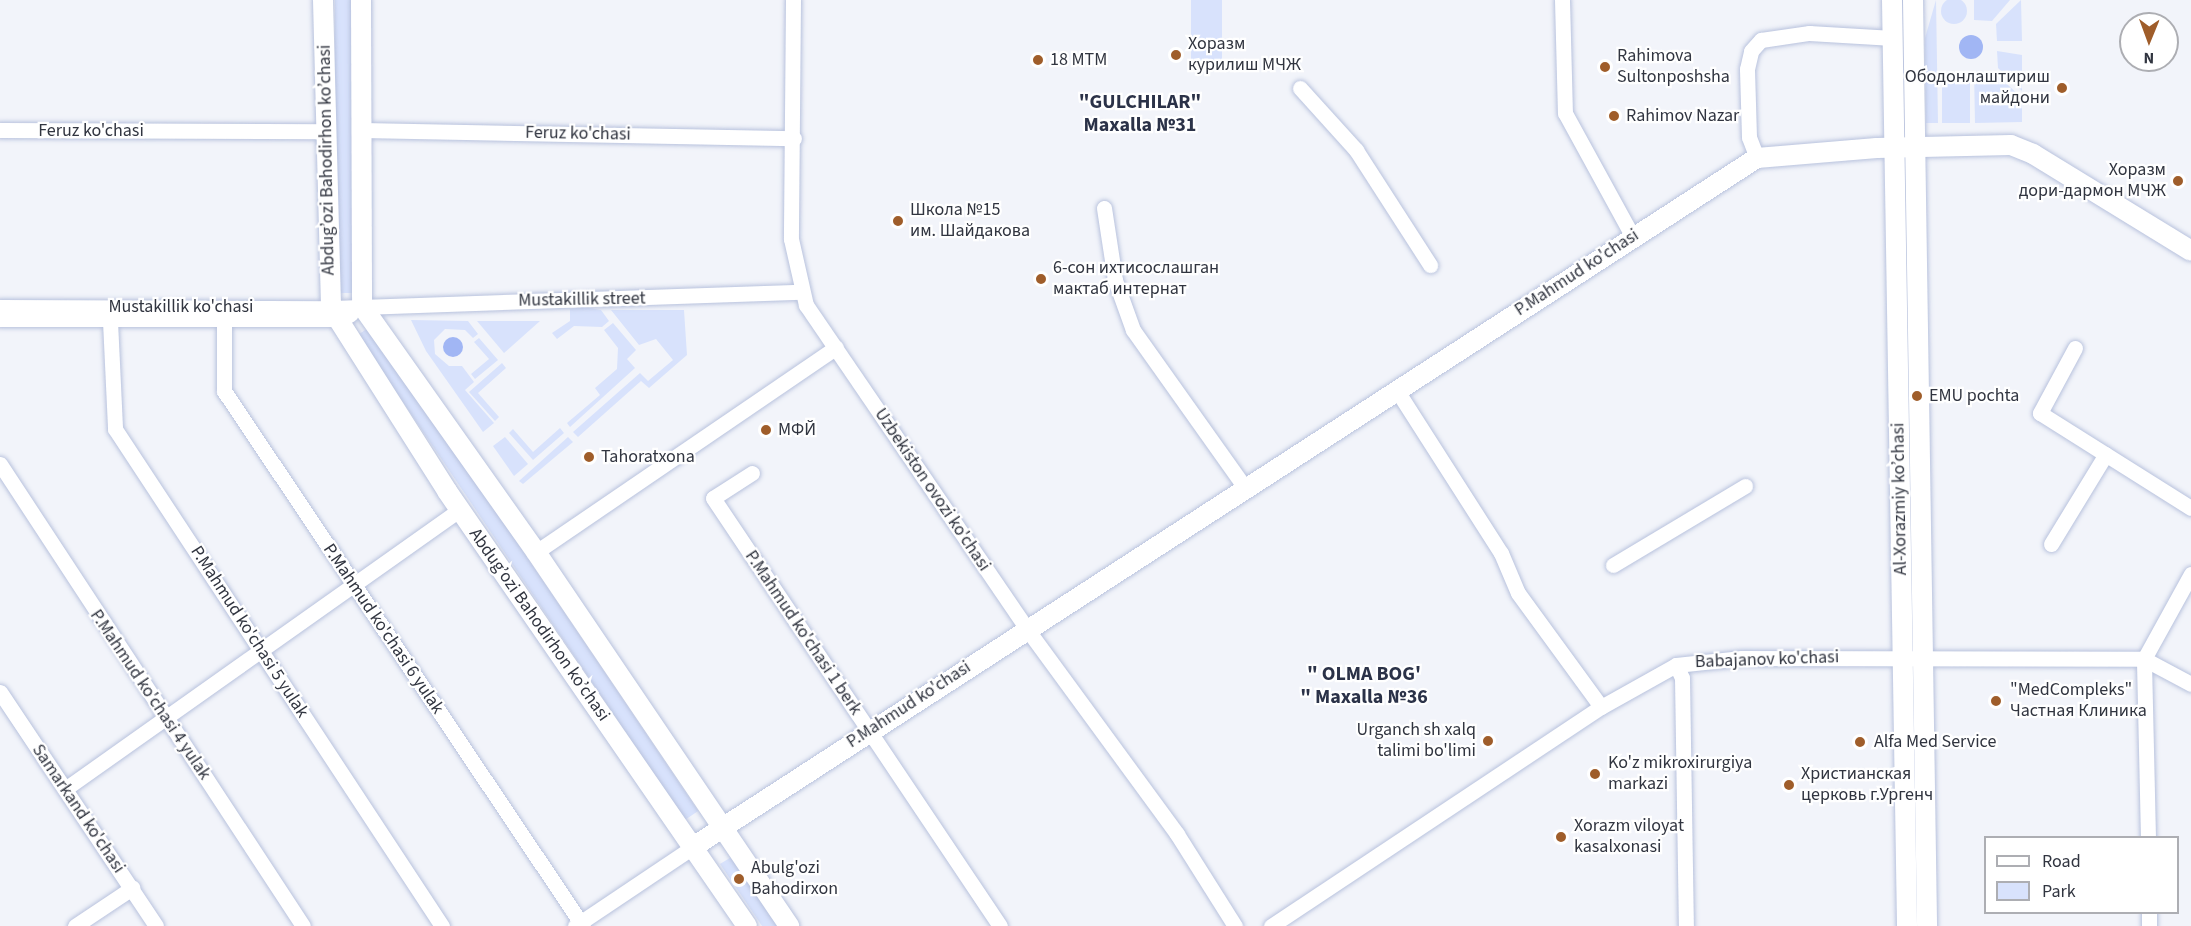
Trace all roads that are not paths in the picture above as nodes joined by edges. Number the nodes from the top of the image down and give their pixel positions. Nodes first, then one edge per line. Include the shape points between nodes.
1 (323, 0) edge
2 (361, 0) edge
3 (793, 0) edge
4 (1562, 0) edge
5 (1886, 0) edge
6 (1892, 0) edge
7 (1913, 0) edge
8 (1924, 0) edge
9 (1893, 38) junction
10 (1914, 70) junction
11 (1300, 88) dead end
12 (0, 130) edge
13 (362, 130) junction
14 (327, 131) junction
15 (794, 138) junction
16 (1886, 148) junction
17 (1915, 148) junction
18 (1757, 158) junction
19 (1104, 208) dead end
20 (1633, 237) junction
21 (2191, 251) edge
22 (1430, 265) dead end
23 (801, 292) junction
24 (0, 306) edge
25 (362, 306) junction
26 (335, 314) junction
27 (0, 319) edge
28 (224, 320) junction
29 (110, 321) junction
30 (836, 347) junction
31 (2074, 348) dead end
32 (1396, 389) junction
33 (2106, 454) junction
34 (0, 464) edge
35 (752, 473) dead end
36 (1244, 486) junction
37 (1745, 486) dead end
38 (460, 508) junction
39 (2191, 508) edge
40 (2051, 544) dead end
41 (536, 552) junction
42 (1613, 565) dead end
43 (2191, 574) edge
44 (352, 584) junction
45 (1022, 621) junction
46 (261, 648) junction
47 (1902, 657) junction
48 (1922, 657) junction
49 (2145, 664) junction
50 (1676, 665) junction
51 (2191, 684) edge
52 (0, 692) edge
53 (1601, 707) junction
54 (165, 717) junction
55 (869, 732) junction
56 (65, 789) junction
57 (723, 826) junction
58 (2148, 836) edge
59 (693, 847) junction
60 (132, 888) junction
61 (580, 925) edge
62 (75, 926) edge
63 (156, 926) edge
64 (303, 926) edge
65 (442, 926) edge
66 (747, 926) edge
67 (789, 926) edge
68 (1000, 926) edge
69 (1235, 926) edge
70 (1271, 926) edge
71 (1686, 926) edge
72 (1907, 926) edge
73 (1927, 926) edge

1 - 14 main road, Abdug’ozi Bahodirhon ko’chasi
2 - 13 main road, Abdug’ozi Bahodirhon ko’chasi
3 - 15 street, Uzbekiston ovozi ko'chasi
4 - 20 street via 1564,113
5 - 9 main road
6 - 9 main road, Al-Xorazmiy ko’chasi
7 - 10 main road, Al-Xorazmiy ko’chasi
8 - 10 main road
9 - 16 main road, Al-Xorazmiy ko’chasi
9 - 18 street via 1809,33 1761,40 1751,51 1747,69 1749,137
10 - 17 main road, Al-Xorazmiy ko’chasi
11 - 22 street via 1356,150
12 - 14 street, Feruz ko'chasi
13 - 15 street, Feruz ko'chasi
13 - 25 main road, Abdug’ozi Bahodirhon ko’chasi
14 - 26 main road, Abdug’ozi Bahodirhon ko’chasi
15 - 23 street, Uzbekiston ovozi ko'chasi via 791,239
16 - 17 main road, P.Mahmud ko'chasi
16 - 18 main road, P.Mahmud ko'chasi
16 - 47 main road, Al-Xorazmiy ko’chasi
17 - 21 main road, P.Mahmud ko'chasi via 2012,145 2034,154
17 - 48 main road, Al-Xorazmiy ko’chasi
18 - 20 main road, P.Mahmud ko'chasi
19 - 36 street via 1115,280 1133,330
20 - 32 main road, P.Mahmud ko'chasi
23 - 25 street, Mustakillik street
23 - 30 street, Uzbekiston ovozi ko'chasi
24 - 26 street, Mustakillik ko'chasi
25 - 26 main road
25 - 41 main road, Abdug’ozi Bahodirhon ko’chasi
26 - 28 street, Mustakillik ko'chasi
26 - 38 main road, Abdug’ozi Bahodirhon ko’chasi
27 - 29 street, Mustakillik ko'chasi
28 - 29 street, Mustakillik ko'chasi
28 - 44 street, P.Mahmud ko'chasi 6 yulak via 224,391
29 - 46 street, P.Mahmud ko'chasi 5 yulak via 115,429
30 - 41 street
30 - 45 street, Uzbekiston ovozi ko'chasi
31 - 33 street via 2040,413
32 - 36 main road, P.Mahmud ko'chasi
32 - 53 street via 1501,553 1518,593
33 - 39 street
33 - 40 street
34 - 54 street, P.Mahmud ko'chasi 4 yulak
35 - 55 street, P.Mahmud ko'chasi 1 berk via 713,498
36 - 45 main road, P.Mahmud ko'chasi
37 - 42 street
38 - 44 street
38 - 59 main road, Abdug’ozi Bahodirhon ko’chasi
41 - 57 main road, Abdug’ozi Bahodirhon ko’chasi
43 - 49 street
44 - 46 street
44 - 61 street, P.Mahmud ko'chasi 6 yulak
45 - 55 main road, P.Mahmud ko'chasi
45 - 69 street, Uzbekiston ovozi ko'chasi via 1177,834
46 - 54 street
46 - 65 street, P.Mahmud ko'chasi 5 yulak
47 - 48 street, Babajanov ko'chasi
47 - 50 street, Babajanov ko'chasi via 1700,659
47 - 72 main road, Al-Xorazmiy ko’chasi
48 - 49 street, Babajanov ko'chasi
48 - 73 main road, Al-Xorazmiy ko’chasi
49 - 51 street, Babajanov ko'chasi
49 - 58 street
50 - 53 street, Babajanov ko'chasi
50 - 71 street via 1682,678
52 - 56 street, Samarkand ko'chasi
53 - 70 street, Babajanov ko'chasi
54 - 56 street
54 - 64 street, P.Mahmud ko'chasi 4 yulak
55 - 57 main road, P.Mahmud ko'chasi
55 - 68 street, P.Mahmud ko'chasi 1 berk
56 - 60 street, Samarkand ko'chasi
57 - 59 main road, P.Mahmud ko'chasi
57 - 67 main road, Abdug’ozi Bahodirhon ko’chasi
59 - 61 street, P.Mahmud ko'chasi
59 - 66 main road, Abdug’ozi Bahodirhon ko’chasi
60 - 62 street
60 - 63 street, Samarkand ko'chasi

